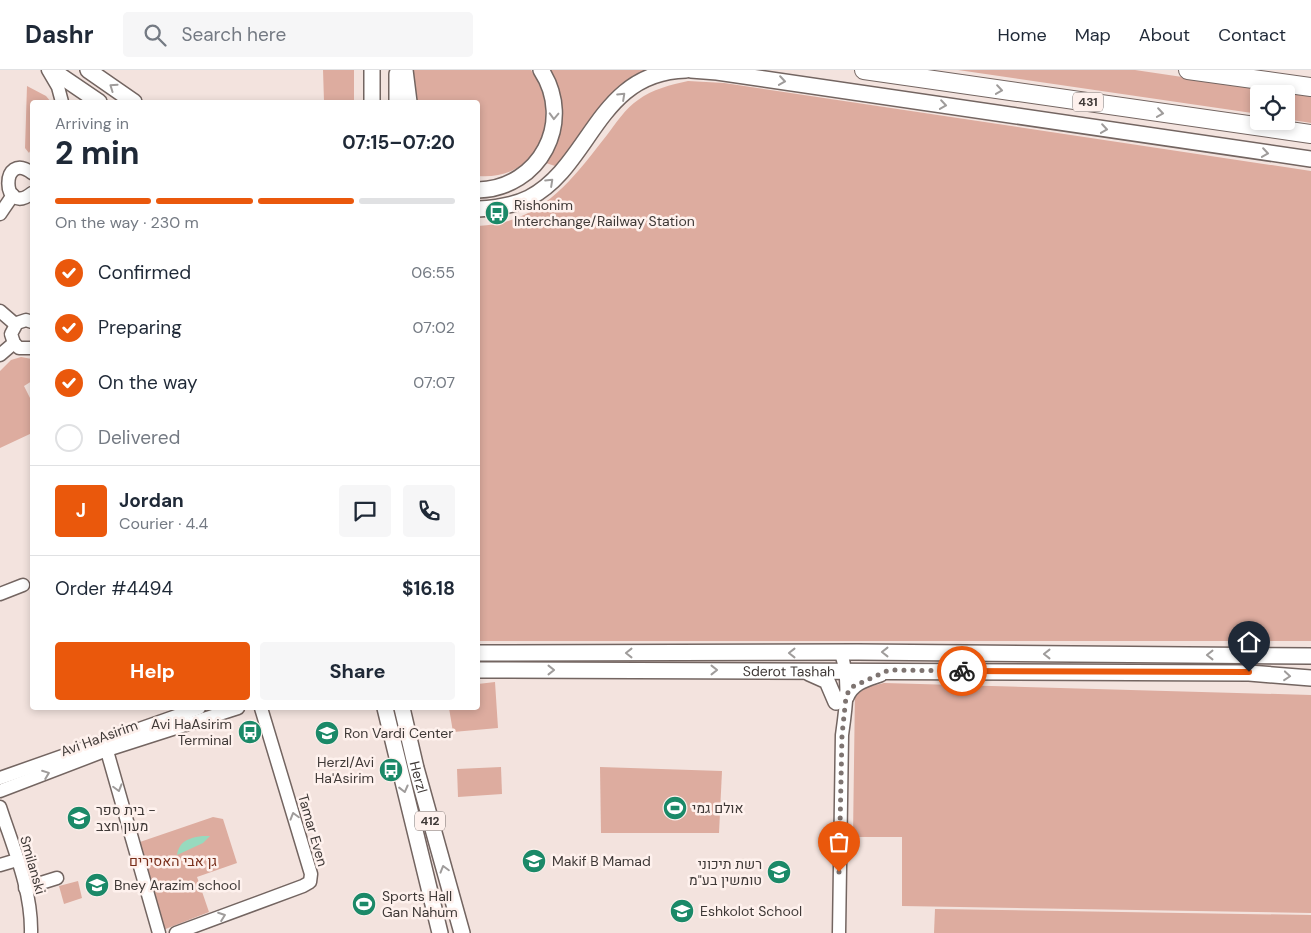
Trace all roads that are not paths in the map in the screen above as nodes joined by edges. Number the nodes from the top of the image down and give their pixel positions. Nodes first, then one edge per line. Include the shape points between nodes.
1 (48, 70) edge
2 (52, 70) edge
3 (88, 70) edge
4 (372, 70) edge
5 (397, 70) edge
6 (404, 70) edge
7 (541, 70) edge
8 (686, 70) edge
9 (692, 70) edge
10 (864, 70) edge
11 (1188, 70) edge
12 (1311, 87) edge
13 (372, 99) edge
14 (61, 100) edge
15 (96, 100) edge
16 (131, 100) edge
17 (397, 100) edge
18 (409, 100) edge
19 (1311, 134) edge
20 (30, 159) edge
21 (1311, 159) edge
22 (18, 169) junction
23 (530, 169) junction
24 (30, 172) edge
25 (480, 184) edge
26 (480, 190) edge
27 (30, 194) edge
28 (13, 195) junction
29 (482, 209) edge
30 (0, 214) edge
31 (0, 311) edge
32 (30, 322) edge
33 (15, 324) junction
34 (14, 343) junction
35 (30, 348) edge
36 (0, 355) edge
37 (23, 586) dead end
38 (0, 594) edge
39 (480, 653) edge
40 (841, 653) junction
41 (1311, 656) edge
42 (480, 670) edge
43 (798, 670) junction
44 (841, 670) junction
45 (889, 670) junction
46 (1311, 678) edge
47 (841, 699) junction
48 (194, 710) edge
49 (231, 710) edge
50 (262, 710) edge
51 (402, 710) edge
52 (384, 712) edge
53 (106, 746) junction
54 (0, 778) edge
55 (0, 791) edge
56 (0, 807) edge
57 (17, 860) junction
58 (0, 865) edge
59 (57, 878) dead end
60 (25, 888) junction
61 (31, 933) edge
62 (159, 933) edge
63 (176, 933) edge
64 (440, 933) edge
65 (462, 933) edge
66 (839, 933) edge

1 - 14 street
2 - 15 main road
16 -> 3 main road
4 - 13 main road
5 - 17 main road
6 - 18 main road
7 -> 23 main road via 552,94 555,115 549,141
29 -> 8 main road via 519,203 544,187 565,166 604,114 631,87 660,73
9 -> 21 main road
10 -> 19 highway, 431
11 - 12 highway
20 - 22 street
22 - 24 street
22 - 28 street via 7,180
23 - 25 main road via 510,180
23 - 26 main road via 505,185
27 - 28 street via 24,198
28 - 30 street
31 - 33 street
32 - 33 street
33 - 34 street via 11,334
34 - 35 street via 23,349
34 - 36 street
37 - 38 street
40 -> 39 main road, Sderot Tashah
41 -> 40 main road, Sderot Tashah
40 - 44 street
42 -> 43 main road, Sderot Tashah
43 - 44 main road, Sderot Tashah
43 - 47 main road via 826,681
44 - 45 main road, Sderot Tashah
44 - 47 street
45 -> 46 main road, Sderot Tashah via 1249,672
45 - 47 main road via 856,684
47 - 66 street
48 - 53 street, Avi HaAsirim
49 - 53 street, Avi HaAsirim
63 -> 50 street, Tamar Even via 310,882 311,874
65 -> 51 main road, Herzl / 412
52 -> 64 main road, Herzl / 412
53 - 54 street, Avi HaAsirim
55 -> 53 street, Avi HaAsirim
53 -> 62 street
56 - 57 street, Smilanski
57 - 58 street
57 - 60 street, Smilanski
59 - 60 street
60 - 61 street, Smilanski

